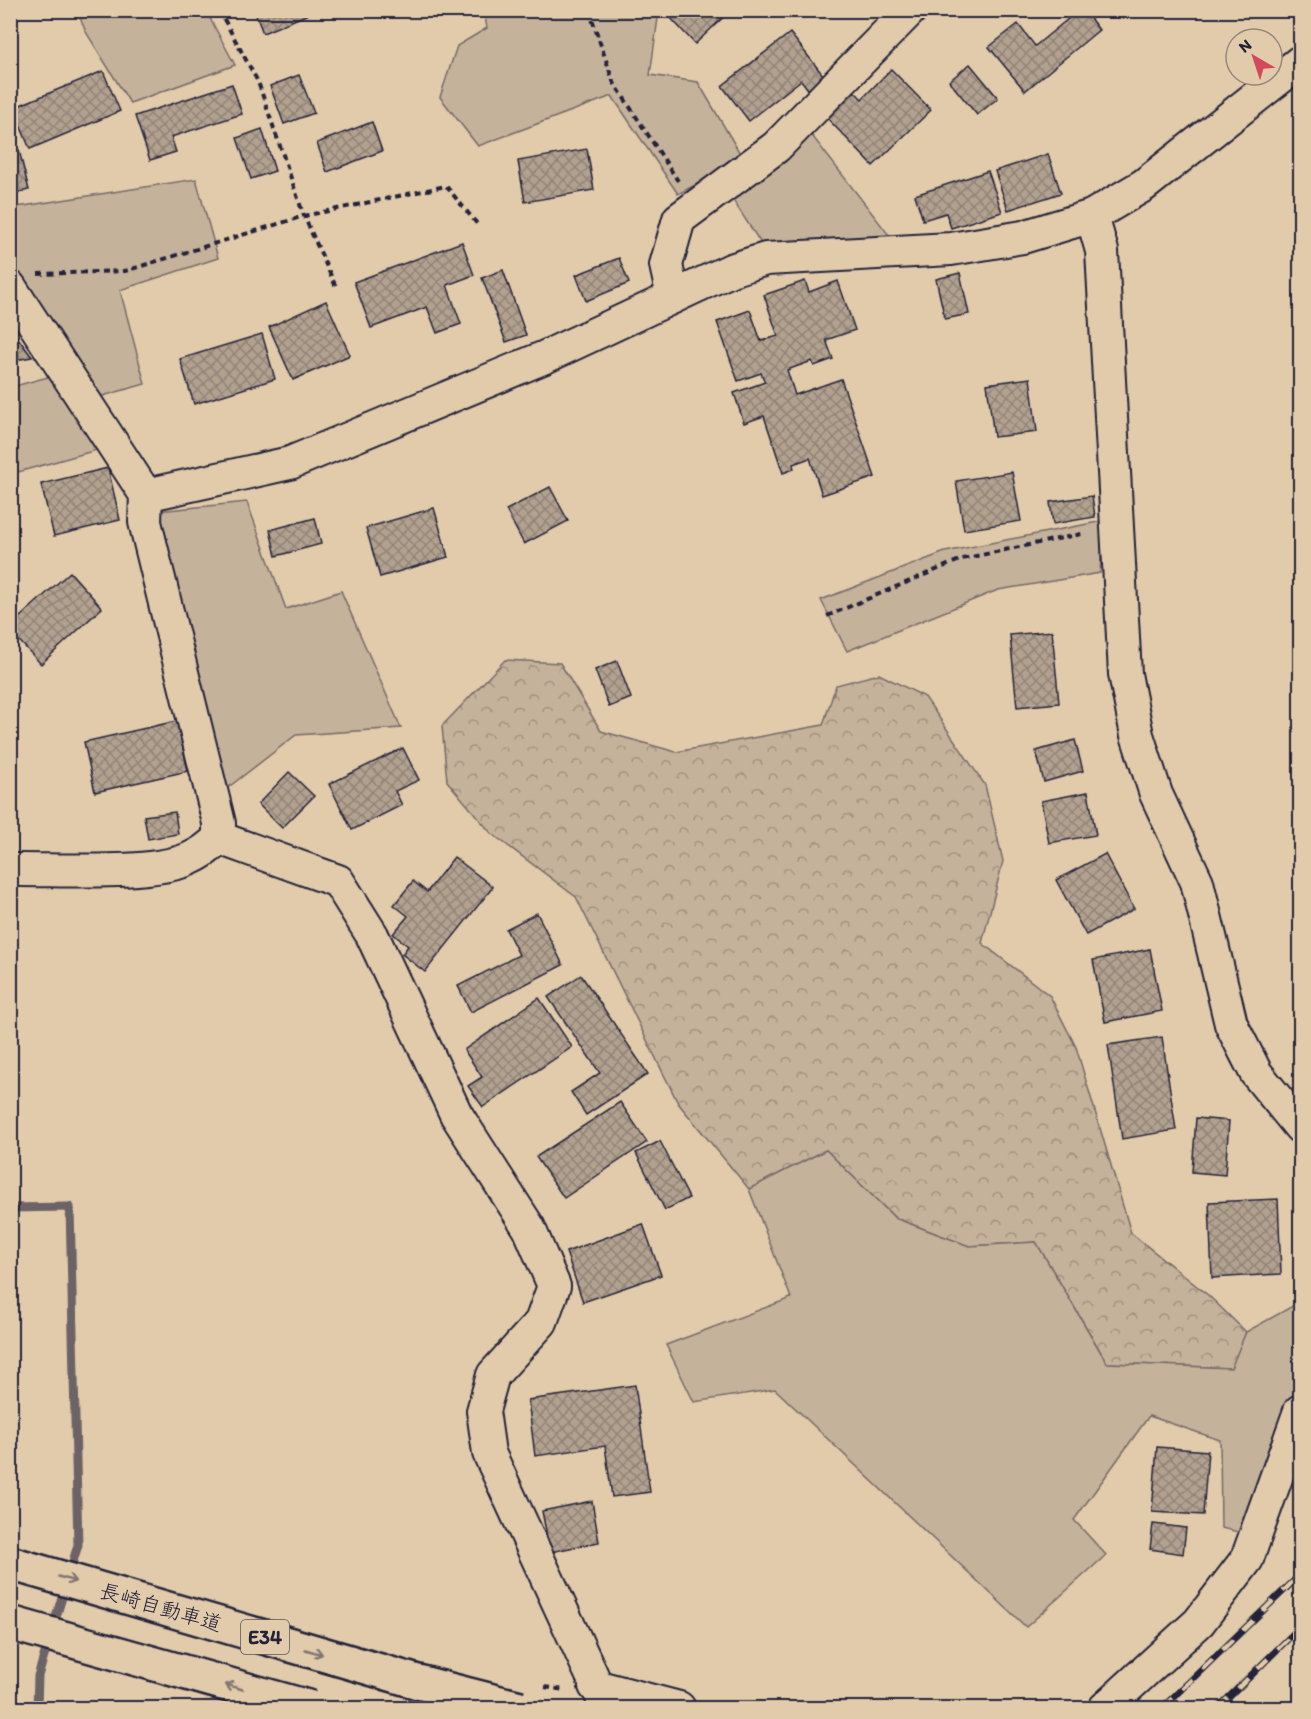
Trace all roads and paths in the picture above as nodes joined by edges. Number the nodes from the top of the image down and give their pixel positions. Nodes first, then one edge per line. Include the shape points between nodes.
1 (219, 10) edge
2 (590, 10) edge
3 (910, 10) edge
4 (1300, 62) edge
5 (695, 207) junction
6 (304, 216) junction
7 (1092, 216) junction
8 (478, 225) dead end
9 (22, 280) edge
10 (336, 287) dead end
11 (673, 297) junction
12 (146, 495) junction
13 (1119, 526) junction
14 (827, 616) dead end
15 (219, 838) junction
16 (10, 870) edge
17 (1300, 1127) edge
18 (1300, 1411) edge
19 (10, 1563) edge
20 (10, 1623) edge
21 (601, 1697) edge
22 (310, 1708) edge
23 (520, 1708) edge
24 (679, 1708) edge
25 (1105, 1708) edge

1 - 6 path via 258,82
2 - 5 path via 613,81
3 - 5 street via 776,147
4 - 7 street via 1144,185
5 - 11 street via 679,219 666,265
6 - 8 path via 446,186
6 - 9 path via 125,271
6 - 10 path
7 - 11 street via 1023,237 951,249 766,259 731,270
7 - 13 street via 1102,251
9 - 12 street
11 - 12 street via 545,357 290,463
12 - 15 street via 145,522 219,823
13 - 14 path via 963,559
13 - 17 street via 1125,674 1137,735 1156,794 1197,882 1231,1023 1256,1073
15 - 16 street via 189,859 156,867
15 - 21 street via 338,881 372,935 456,1114 529,1228 554,1286 541,1322 493,1376 483,1411 489,1452
18 - 25 street via 1247,1559 1199,1622
19 -> 23 highway, 長崎自動車道 / E34, bridge
22 -> 20 highway, bridge
21 - 24 street

